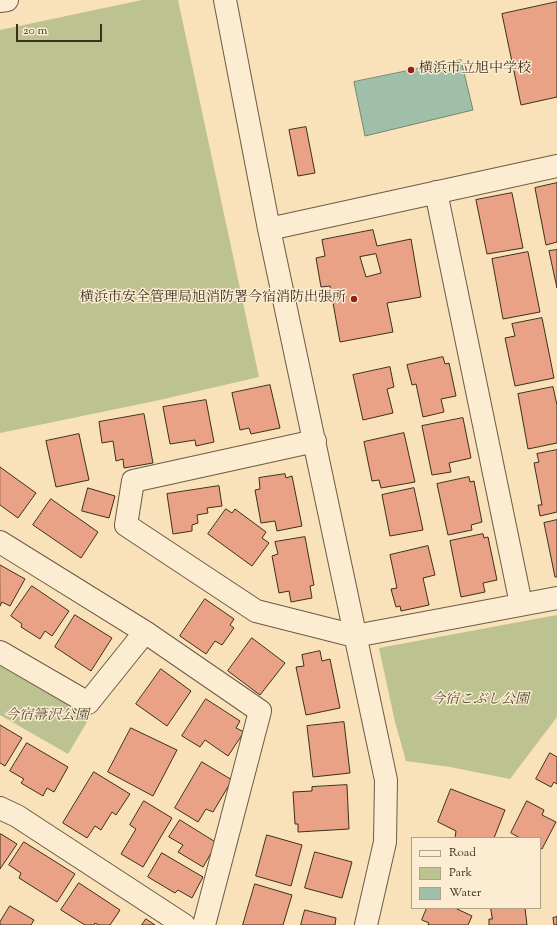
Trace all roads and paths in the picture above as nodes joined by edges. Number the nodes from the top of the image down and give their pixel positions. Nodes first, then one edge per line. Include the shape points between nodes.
1 (7, 0) edge
2 (225, 0) edge
3 (0, 1) edge
4 (557, 166) edge
5 (436, 192) junction
6 (269, 229) junction
7 (315, 441) junction
8 (0, 542) edge
9 (557, 598) edge
10 (521, 604) junction
11 (145, 632) junction
12 (355, 636) junction
13 (0, 652) edge
14 (0, 808) edge
15 (184, 925) edge
16 (204, 925) edge
17 (366, 925) edge

1 - 3 street
2 - 6 street
4 - 5 street
5 - 6 street
5 - 10 street
6 - 7 street
7 - 12 street
7 - 12 street via 133,481 126,525 256,611
8 - 11 street
9 - 10 street
10 - 12 street
11 - 13 street via 88,703
11 - 16 street via 260,711
12 - 17 street via 386,780 385,842
14 - 15 street via 17,816

